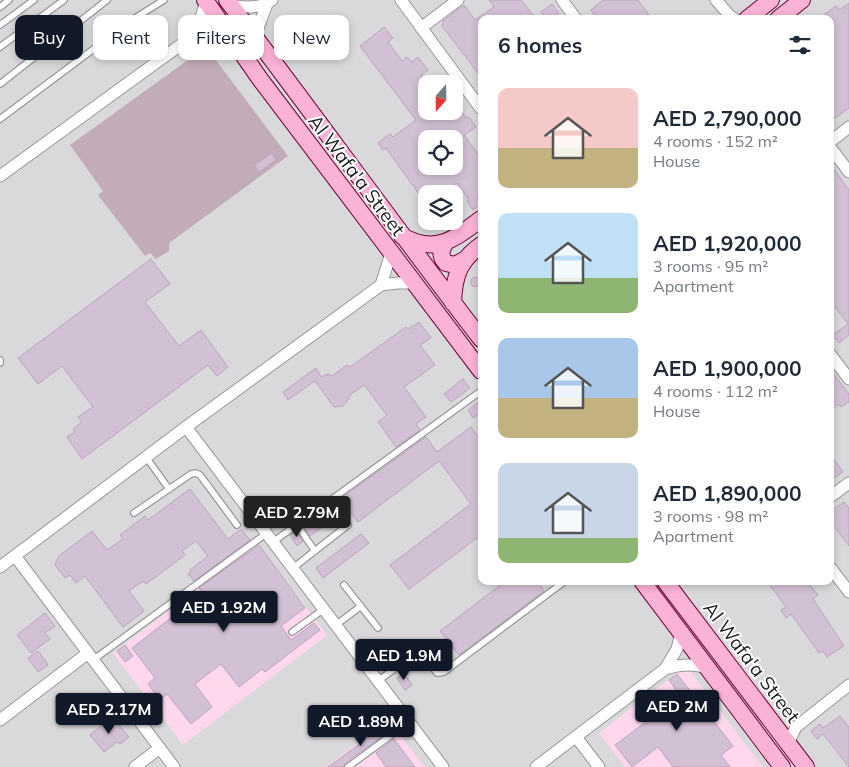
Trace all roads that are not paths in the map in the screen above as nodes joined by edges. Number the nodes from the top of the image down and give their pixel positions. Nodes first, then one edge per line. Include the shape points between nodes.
1 (9, 0) edge
2 (34, 0) edge
3 (64, 0) edge
4 (107, 0) edge
5 (164, 0) edge
6 (401, 0) edge
7 (458, 0) edge
8 (562, 0) edge
9 (716, 0) edge
10 (771, 0) edge
11 (802, 0) edge
12 (206, 1) edge
13 (269, 2) edge
14 (229, 3) edge
15 (1, 5) edge
16 (202, 15) edge
17 (216, 15) edge
18 (238, 15) edge
19 (264, 15) edge
20 (573, 15) edge
21 (730, 15) edge
22 (752, 15) edge
23 (783, 15) edge
24 (0, 25) edge
25 (421, 28) junction
26 (0, 47) edge
27 (178, 47) edge
28 (264, 48) edge
29 (247, 60) edge
30 (260, 79) junction
31 (290, 83) junction
32 (0, 84) edge
33 (478, 105) edge
34 (0, 119) edge
35 (849, 127) edge
36 (300, 132) junction
37 (834, 139) edge
38 (332, 140) junction
39 (834, 152) edge
40 (849, 172) edge
41 (0, 176) edge
42 (478, 221) edge
43 (401, 235) junction
44 (446, 242) junction
45 (478, 248) edge
46 (391, 253) junction
47 (464, 260) junction
48 (415, 283) junction
49 (381, 285) junction
50 (454, 303) junction
51 (478, 335) edge
52 (834, 359) edge
53 (478, 367) edge
54 (849, 379) edge
55 (478, 393) edge
56 (186, 427) junction
57 (146, 457) junction
58 (849, 483) edge
59 (169, 489) junction
60 (834, 494) edge
61 (134, 514) dead end
62 (237, 525) dead end
63 (297, 525) junction
64 (348, 525) dead end
65 (270, 538) junction
66 (315, 551) junction
67 (15, 556) junction
68 (0, 567) edge
69 (293, 568) junction
70 (834, 572) edge
71 (344, 585) dead end
72 (560, 585) edge
73 (645, 585) edge
74 (668, 585) edge
75 (849, 592) edge
76 (361, 606) junction
77 (324, 609) junction
78 (336, 625) junction
79 (378, 628) dead end
80 (292, 632) dead end
81 (681, 633) junction
82 (91, 657) junction
83 (708, 668) junction
84 (665, 670) junction
85 (378, 680) junction
86 (849, 685) edge
87 (0, 720) edge
88 (409, 722) junction
89 (576, 737) junction
90 (788, 743) junction
91 (160, 748) junction
92 (135, 767) edge
93 (174, 767) edge
94 (348, 767) edge
95 (443, 767) edge
96 (536, 767) edge
97 (599, 767) edge
98 (782, 767) edge
99 (806, 767) edge

1 - 15 lane
2 - 24 lane
3 - 26 lane
4 - 32 lane
5 - 34 lane
6 - 25 street
7 - 25 street
8 - 20 street
9 - 21 street
10 - 22 street
11 - 23 street
12 - 16 street
12 - 17 street, Al Wafa'a Street
13 - 14 street via 249,7
13 - 19 street
14 - 18 street, Al Wafa'a Street
25 - 33 street
27 - 41 street
28 - 31 street, Al Wafa'a Street
29 - 30 street, Al Wafa'a Street
30 - 31 street via 279,91
30 - 36 street, Al Wafa'a Street
31 - 38 street, Al Wafa'a Street
35 - 37 street
36 - 38 street via 312,126
36 - 46 street, Al Wafa'a Street
38 - 43 street, Al Wafa'a Street
39 - 40 street
42 - 44 street
43 - 44 street via 418,242
43 - 50 street, Al Wafa'a Street
44 - 47 street via 441,250 446,263 455,265
45 - 47 street
46 - 48 street, Al Wafa'a Street
46 - 49 street
47 - 50 street via 457,276
48 - 49 street
48 - 53 street, Al Wafa'a Street
49 - 56 street
50 - 51 street, Al Wafa'a Street
52 - 54 street
55 - 63 lane
56 - 57 street
56 - 65 street
57 - 59 lane
57 - 67 street
58 - 60 street
59 - 61 lane
59 - 62 lane via 191,474 198,473
63 - 65 lane
63 - 66 lane
64 - 66 lane
65 - 69 street
65 - 82 lane
66 - 69 lane
67 - 68 street
67 - 82 street
69 - 77 street
70 - 75 street
71 - 76 lane
72 - 85 lane via 444,672 437,673 422,654 416,653
73 - 81 street, Al Wafa'a Street
74 - 90 street, Al Wafa'a Street
76 - 78 lane
76 - 79 lane
77 - 78 street
77 - 80 lane
78 - 85 street
81 - 83 street, Al Wafa'a Street
81 - 84 street via 677,649
82 - 87 street
82 - 91 street
83 - 84 street via 691,664
83 - 98 street, Al Wafa'a Street
84 - 89 street
85 - 88 street
86 - 90 street via 796,727
88 - 94 lane
88 - 95 street
89 - 96 street
89 - 97 street
90 - 99 street, Al Wafa'a Street
91 - 92 street
91 - 93 street

